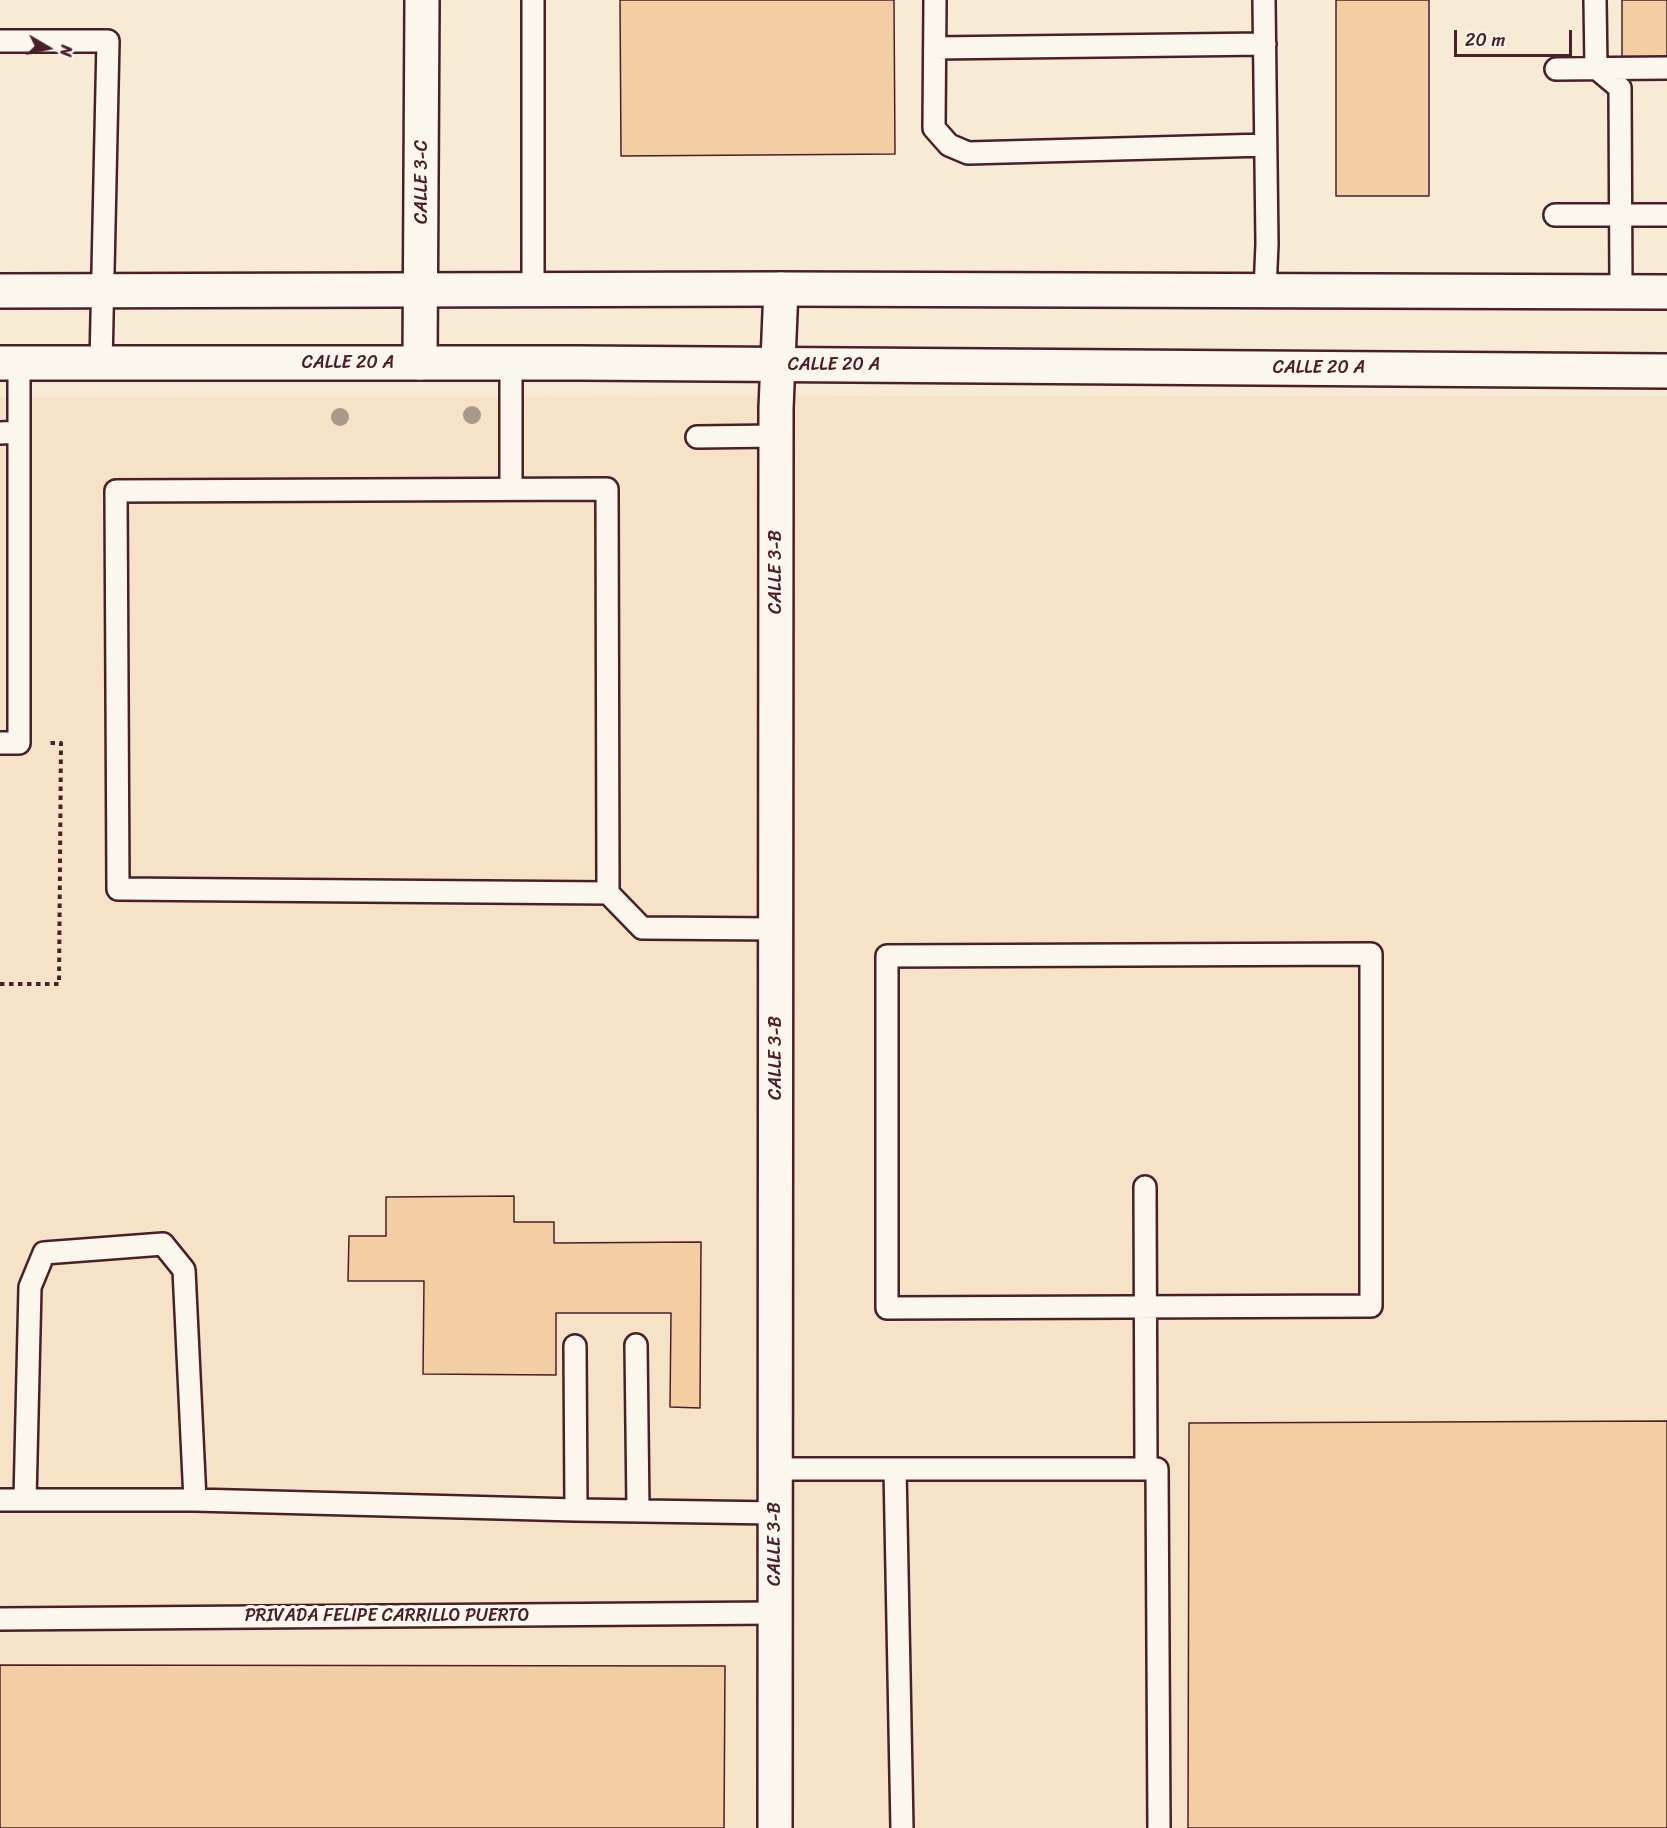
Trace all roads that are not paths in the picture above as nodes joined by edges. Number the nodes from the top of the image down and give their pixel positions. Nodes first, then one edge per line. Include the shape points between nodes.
1 (422, 0) edge
2 (533, 0) edge
3 (936, 0) edge
4 (1264, 0) edge
5 (1595, 0) edge
6 (0, 41) edge
7 (1265, 44) junction
8 (935, 48) junction
9 (1596, 68) junction
10 (1667, 68) edge
11 (1556, 69) dead end
12 (1265, 145) junction
13 (1620, 214) junction
14 (1667, 214) edge
15 (1555, 215) dead end
16 (781, 289) junction
17 (422, 290) junction
18 (533, 290) junction
19 (0, 291) edge
20 (102, 291) junction
21 (1265, 291) junction
22 (1621, 292) junction
23 (1667, 292) edge
24 (10, 363) edge
25 (101, 363) junction
26 (420, 363) junction
27 (511, 363) junction
28 (777, 364) junction
29 (1667, 371) edge
30 (9, 432) edge
31 (777, 436) junction
32 (697, 437) dead end
33 (511, 489) junction
34 (0, 744) edge
35 (608, 893) junction
36 (776, 929) junction
37 (1145, 1187) dead end
38 (1145, 1307) junction
39 (636, 1345) dead end
40 (575, 1346) dead end
41 (775, 1469) junction
42 (896, 1469) junction
43 (1146, 1469) junction
44 (0, 1500) edge
45 (25, 1500) junction
46 (195, 1500) junction
47 (576, 1510) junction
48 (638, 1510) junction
49 (775, 1513) junction
50 (775, 1612) junction
51 (0, 1619) edge
52 (775, 1828) edge
53 (902, 1828) edge
54 (1159, 1828) edge

1 - 17 street, CALLE 3-C
2 - 18 lane
3 - 8 lane
4 - 7 lane
5 - 9 lane
6 - 20 lane via 108,41
7 - 8 lane
7 - 12 lane
8 - 12 lane via 934,128 949,145 968,153
9 - 10 lane
9 - 11 lane
9 - 13 lane via 1620,88
12 - 21 lane
13 - 14 lane
13 - 15 lane
13 - 22 lane
16 - 18 street
16 - 21 street
16 - 28 street, CALLE 3-B
17 - 18 street
17 - 20 street
17 - 26 street, CALLE 3-C
19 - 20 street
20 - 25 lane
21 - 22 street
22 - 23 street
24 - 25 street, CALLE 20 A
24 - 30 lane
25 - 26 street, CALLE 20 A
26 - 27 street, CALLE 20 A
27 - 28 street, CALLE 20 A
27 - 33 lane
28 - 29 street, CALLE 20 A
28 - 31 street, CALLE 3-B
30 - 34 lane via 19,743
31 - 32 lane
31 - 36 street, CALLE 3-B
33 - 35 lane via 607,489
33 - 35 lane via 116,491 118,889
35 - 36 lane via 642,928
36 - 41 street, CALLE 3-B
37 - 38 lane
38 - 38 lane via 1371,1306 1371,954 887,956 887,1308
38 - 43 lane
39 - 48 lane
40 - 47 lane
41 - 42 lane
41 - 49 street, CALLE 3-B
42 - 43 lane
42 - 53 lane
43 - 54 lane via 1157,1469
44 - 45 lane
45 - 46 lane
45 - 46 lane via 30,1287 44,1253 163,1244 184,1270
46 - 47 lane
47 - 48 lane
48 - 49 lane
49 - 50 street, CALLE 3-B
50 - 51 lane, PRIVADA FELIPE CARRILLO PUERTO
50 - 52 street, CALLE 3-B

